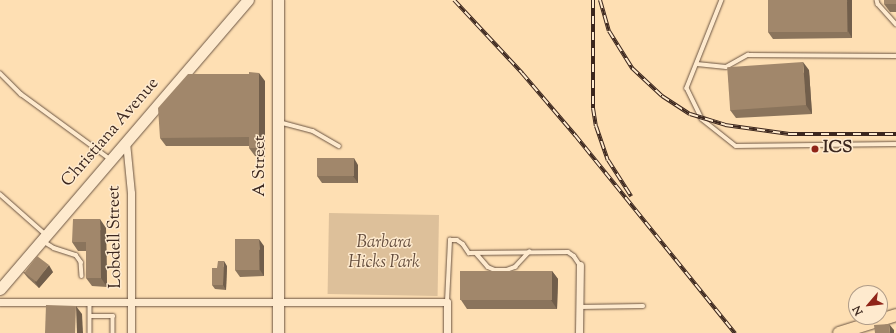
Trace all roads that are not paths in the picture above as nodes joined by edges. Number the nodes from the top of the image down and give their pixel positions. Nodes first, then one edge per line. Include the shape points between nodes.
1 (248, 0) edge
2 (278, 0) edge
3 (722, 0) edge
4 (877, 0) edge
5 (896, 24) edge
6 (896, 56) edge
7 (697, 64) junction
8 (0, 73) edge
9 (278, 122) junction
10 (126, 142) junction
11 (896, 144) edge
12 (339, 146) dead end
13 (110, 160) junction
14 (0, 194) edge
15 (44, 238) junction
16 (529, 252) junction
17 (476, 253) junction
18 (580, 264) joint
19 (82, 276) dead end
20 (0, 289) edge
21 (0, 302) edge
22 (278, 302) junction
23 (447, 302) junction
24 (90, 303) junction
25 (131, 304) junction
26 (643, 306) dead end
27 (579, 307) junction
28 (896, 315) edge
29 (90, 316) junction
30 (90, 333) edge
31 (113, 333) edge
32 (131, 333) edge
33 (278, 333) edge
34 (447, 333) edge
35 (579, 333) edge
36 (839, 333) edge

1 - 10 main road, Christiana Avenue
2 - 9 main road, A Street
3 - 7 lane
4 - 5 lane
6 - 7 lane via 748,55 726,67
7 - 11 lane via 688,88 690,94 702,119 736,146
8 - 13 lane via 21,94
9 - 12 lane via 313,131
9 - 22 main road, A Street
10 - 13 main road, Christiana Avenue
10 - 25 street, Lobdell Street via 131,193
13 - 15 main road, Christiana Avenue
14 - 15 lane
15 - 19 lane via 54,248 76,255 81,262
15 - 20 main road, Christiana Avenue
16 - 17 lane
16 - 17 lane via 515,267 507,270 488,267
16 - 18 lane via 568,252
17 - 23 lane via 469,253 457,240 450,240
18 - 27 street
21 - 24 street
22 - 23 street
22 - 25 street
22 - 33 main road, A Street
23 - 34 street
24 - 25 street
24 - 29 lane
25 - 32 street, Lobdell Street
26 - 27 lane
27 - 35 street
28 - 36 main road
29 - 30 lane
29 - 31 lane via 113,316

